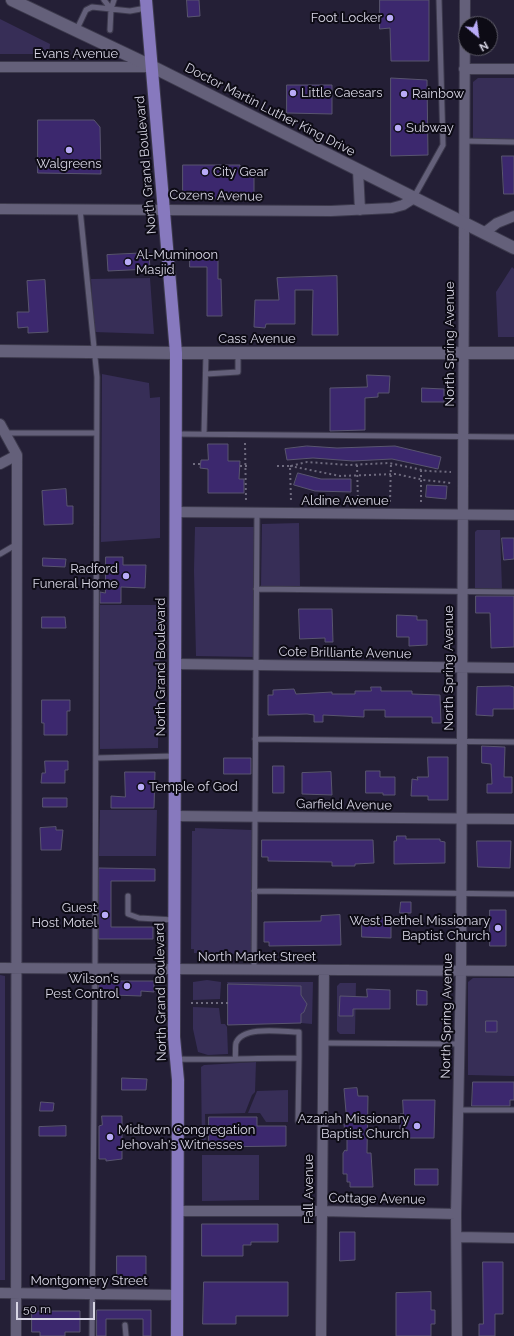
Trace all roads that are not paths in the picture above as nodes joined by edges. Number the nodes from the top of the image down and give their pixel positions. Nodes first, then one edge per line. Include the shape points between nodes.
1 (12, 0) edge
2 (106, 0) edge
3 (111, 0) edge
4 (114, 0) edge
5 (439, 0) edge
6 (465, 0) edge
7 (146, 4) edge
8 (111, 9) junction
9 (110, 30) dead end
10 (76, 31) junction
11 (0, 67) edge
12 (152, 67) junction
13 (464, 69) junction
14 (514, 69) edge
15 (463, 141) junction
16 (514, 142) edge
17 (358, 170) junction
18 (414, 198) junction
19 (0, 209) edge
20 (80, 209) junction
21 (164, 209) junction
22 (360, 210) junction
23 (514, 216) edge
24 (464, 223) junction
25 (484, 233) junction
26 (514, 248) edge
27 (0, 351) edge
28 (93, 352) junction
29 (176, 353) junction
30 (206, 353) junction
31 (238, 353) junction
32 (462, 354) junction
33 (514, 354) edge
34 (206, 374) junction
35 (2, 428) edge
36 (96, 433) junction
37 (176, 434) junction
38 (204, 434) junction
39 (463, 436) junction
40 (514, 437) edge
41 (17, 455) junction
42 (0, 464) edge
43 (176, 512) junction
44 (257, 513) junction
45 (462, 515) junction
46 (514, 515) edge
47 (17, 544) junction
48 (0, 554) edge
49 (256, 589) junction
50 (463, 591) junction
51 (514, 592) edge
52 (175, 664) junction
53 (255, 665) junction
54 (462, 667) junction
55 (514, 668) edge
56 (255, 739) junction
57 (462, 742) junction
58 (514, 742) edge
59 (175, 756) junction
60 (96, 758) junction
61 (174, 816) junction
62 (255, 816) junction
63 (462, 819) junction
64 (514, 819) edge
65 (254, 891) junction
66 (461, 893) junction
67 (514, 894) edge
68 (128, 896) dead end
69 (174, 920) junction
70 (0, 968) edge
71 (16, 969) junction
72 (95, 969) junction
73 (174, 970) junction
74 (254, 970) junction
75 (324, 970) junction
76 (461, 971) junction
77 (514, 971) edge
78 (323, 1043) junction
79 (460, 1044) junction
80 (299, 1058) junction
81 (176, 1059) junction
82 (236, 1059) junction
83 (458, 1110) junction
84 (514, 1110) edge
85 (298, 1121) dead end
86 (322, 1210) junction
87 (177, 1211) junction
88 (456, 1214) junction
89 (457, 1237) junction
90 (514, 1238) edge
91 (0, 1293) edge
92 (17, 1294) junction
93 (92, 1294) junction
94 (177, 1295) junction
95 (125, 1324) dead end
96 (16, 1336) edge
97 (92, 1336) edge
98 (126, 1336) edge
99 (177, 1336) edge
100 (321, 1336) edge
101 (457, 1336) edge

1 - 10 main road, Doctor Martin Luther King Drive
2 - 8 lane
3 - 8 lane
4 - 8 lane
5 - 18 lane via 443,145
6 - 13 street, North Spring Avenue
7 - 8 lane via 130,11
7 - 12 main road, North Grand Boulevard
8 - 9 lane
8 - 10 lane via 92,7 86,10
10 - 12 main road, Doctor Martin Luther King Drive
11 - 12 street, Evans Avenue
12 - 17 main road, Doctor Martin Luther King Drive
12 - 21 main road, North Grand Boulevard
13 - 14 street
13 - 15 street, North Spring Avenue
15 - 16 lane
15 - 24 street, North Spring Avenue
17 - 18 main road, Doctor Martin Luther King Drive
17 - 22 street
18 - 22 street, Cozens Avenue via 392,208
18 - 24 main road, Doctor Martin Luther King Drive
19 - 20 street, Cozens Avenue
20 - 21 street, Cozens Avenue
20 - 28 lane
21 - 22 street, Cozens Avenue
21 - 29 main road, North Grand Boulevard
23 - 25 street via 497,223
24 - 25 main road, Doctor Martin Luther King Drive
24 - 32 street, North Spring Avenue
25 - 26 main road, Doctor Martin Luther King Drive
27 - 28 main road, Cass Avenue
28 - 29 main road, Cass Avenue
28 - 36 lane via 96,372
29 - 30 main road, Cass Avenue
29 - 37 main road, North Grand Boulevard
30 - 31 main road, Cass Avenue
30 - 34 lane
31 - 32 main road, Cass Avenue
31 - 34 lane via 238,372
32 - 33 main road, Cass Avenue
32 - 39 street, North Spring Avenue
34 - 38 lane
35 - 36 lane
35 - 41 street
36 - 60 lane
37 - 38 lane
37 - 43 main road, North Grand Boulevard
38 - 39 lane
39 - 40 lane
39 - 45 street, North Spring Avenue
41 - 42 street
41 - 47 street
43 - 44 street, Aldine Avenue
43 - 52 main road, North Grand Boulevard
44 - 45 street, Aldine Avenue
44 - 49 lane
45 - 46 street, Aldine Avenue
45 - 50 street, North Spring Avenue
47 - 48 lane
47 - 71 street
49 - 50 lane
49 - 53 lane
50 - 51 lane
50 - 54 street, North Spring Avenue
52 - 53 street, Cote Brilliante Avenue
52 - 59 main road, North Grand Boulevard
53 - 54 street, Cote Brilliante Avenue
53 - 56 lane
54 - 55 street, Cote Brilliante Avenue
54 - 57 street, North Spring Avenue
56 - 57 lane
56 - 62 lane
57 - 58 lane
57 - 63 street, North Spring Avenue
59 - 60 lane
59 - 61 main road, North Grand Boulevard
60 - 72 lane
61 - 62 street, Garfield Avenue
61 - 69 main road, North Grand Boulevard
62 - 63 street, Garfield Avenue
62 - 65 lane
63 - 64 street, Garfield Avenue
63 - 66 street, North Spring Avenue
65 - 66 lane
65 - 74 lane
66 - 67 lane
66 - 76 street, North Spring Avenue
68 - 69 lane via 128,914 139,918
69 - 73 main road, North Grand Boulevard
70 - 71 street, North Market Street
71 - 72 street, North Market Street
71 - 92 street
72 - 73 street, North Market Street
72 - 93 lane
73 - 74 street, North Market Street
73 - 81 main road, North Grand Boulevard
74 - 75 street, North Market Street
75 - 76 street, North Market Street
75 - 78 street, Fall Avenue
76 - 77 street, North Market Street
76 - 79 street, North Spring Avenue
78 - 79 lane
78 - 86 street, Fall Avenue
79 - 83 street, North Spring Avenue
80 - 82 lane
80 - 82 lane via 299,1032 251,1031 242,1035 236,1043
80 - 85 lane
81 - 82 lane
81 - 87 main road, North Grand Boulevard
83 - 84 lane
83 - 88 street, North Spring Avenue
86 - 87 street, Cottage Avenue
86 - 88 street, Cottage Avenue
86 - 100 street, Fall Avenue
87 - 94 main road, North Grand Boulevard
88 - 89 street, North Spring Avenue
89 - 90 street
89 - 101 street, North Spring Avenue
91 - 92 street, Montgomery Street
92 - 93 street, Montgomery Street
92 - 96 street
93 - 94 street, Montgomery Street
93 - 97 lane
94 - 99 main road, North Grand Boulevard
95 - 98 lane

